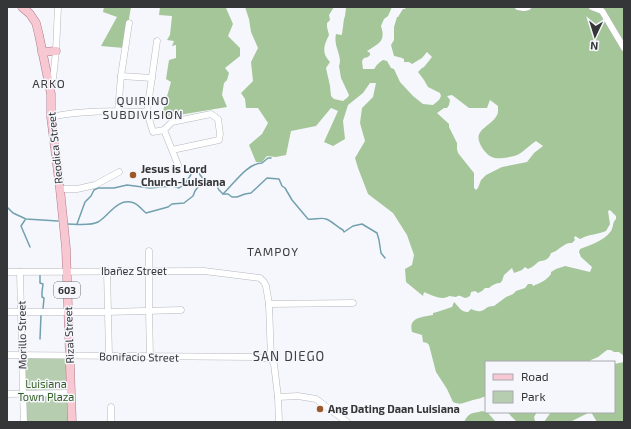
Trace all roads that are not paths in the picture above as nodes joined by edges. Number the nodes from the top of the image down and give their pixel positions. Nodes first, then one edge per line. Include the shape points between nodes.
1 (22, 7) edge
2 (58, 7) edge
3 (518, 7) edge
4 (528, 7) edge
5 (592, 7) edge
6 (129, 23) dead end
7 (157, 42) dead end
8 (624, 48) edge
9 (56, 51) junction
10 (42, 52) junction
11 (121, 76) junction
12 (152, 78) junction
13 (51, 94) junction
14 (118, 111) junction
15 (147, 112) junction
16 (50, 117) junction
17 (164, 130) junction
18 (172, 150) junction
19 (178, 165) dead end
20 (119, 172) dead end
21 (60, 189) junction
22 (63, 223) joint
23 (149, 251) dead end
24 (107, 271) junction
25 (149, 271) junction
26 (7, 272) edge
27 (20, 272) junction
28 (67, 272) junction
29 (353, 303) dead end
30 (269, 304) junction
31 (181, 310) dead end
32 (148, 311) junction
33 (7, 312) edge
34 (21, 312) junction
35 (107, 312) junction
36 (68, 313) junction
37 (7, 355) edge
38 (22, 356) junction
39 (69, 356) junction
40 (109, 356) junction
41 (150, 357) junction
42 (270, 359) junction
43 (70, 393) junction
44 (7, 394) edge
45 (23, 394) junction
46 (278, 397) junction
47 (111, 407) dead end
48 (24, 422) edge
49 (72, 422) edge
50 (111, 422) edge
51 (279, 422) edge
52 (347, 422) edge

1 - 10 main road, Reodica Street / 603 via 36,23
2 - 9 street
3 - 4 street
5 - 8 street via 602,11
6 - 11 street
7 - 12 street
9 - 10 main road
9 - 13 street
10 - 13 main road, Reodica Street / 603
11 - 12 street
11 - 14 street
12 - 15 street
13 - 16 main road, Reodica Street / 603
14 - 15 street
14 - 16 street
15 - 17 street via 153,132
16 - 21 main road, Reodica Street / 603
17 - 18 street
17 - 18 street via 172,122 211,114 218,119 219,140
18 - 19 street
20 - 21 street via 95,184 77,189
21 - 22 main road, Reodica Street / 603
22 - 28 main road, Rizal Street / 603
23 - 25 street
24 - 25 street, Ibañez Street
24 - 28 street, Ibañez Street
24 - 35 street
25 - 30 street, Ibañez Street via 204,270 260,278 266,286
25 - 32 street
26 - 27 street, Ibañez Street
27 - 28 street, Ibañez Street
27 - 34 street, Morillo Street
28 - 36 main road, Rizal Street / 603
29 - 30 street
30 - 42 street
31 - 32 street
32 - 35 street
32 - 41 street
33 - 34 street
34 - 36 street
34 - 38 street, Morillo Street
35 - 36 street
35 - 40 street
36 - 39 main road, Rizal Street / 603
37 - 38 street, Bonifacio Street
38 - 39 street, Bonifacio Street
38 - 45 street, Morillo Street
39 - 40 street, Bonifacio Street
39 - 43 main road, Rizal Street / 603
40 - 41 street, Bonifacio Street
41 - 42 street, Bonifacio Street
42 - 46 street via 274,364
43 - 45 street
43 - 49 main road, Rizal Street / 603
44 - 45 street
45 - 48 street, Morillo Street
46 - 51 street
46 - 52 street via 298,396 316,399
47 - 50 street

